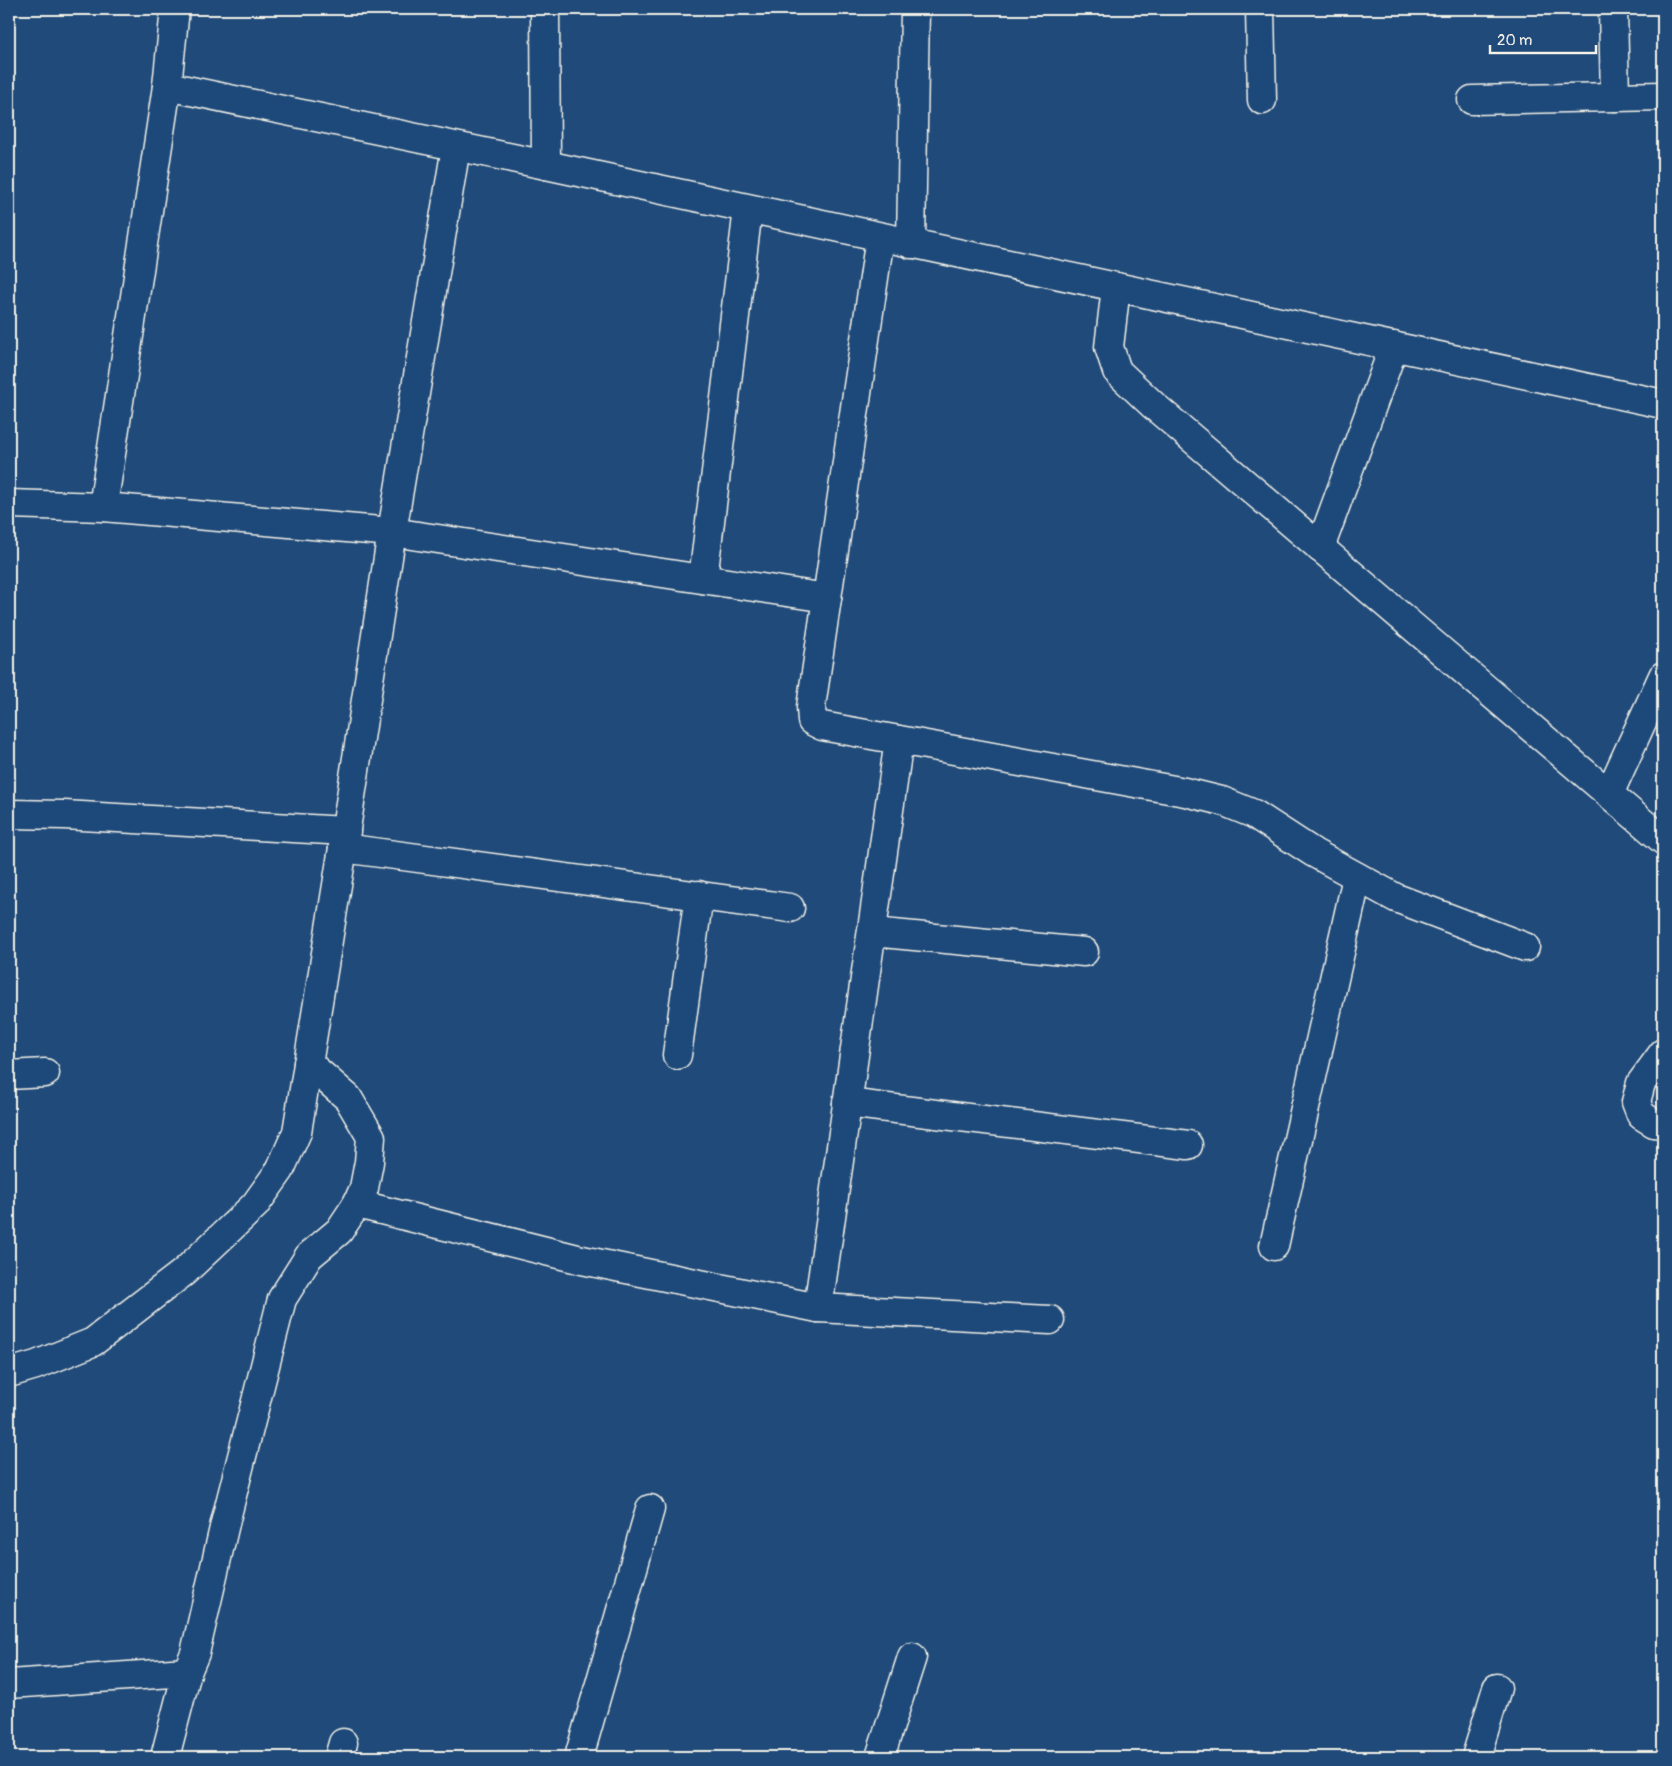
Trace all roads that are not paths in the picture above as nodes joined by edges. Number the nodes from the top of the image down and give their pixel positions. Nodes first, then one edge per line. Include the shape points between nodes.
1 (175, 9) edge
2 (545, 9) edge
3 (915, 9) edge
4 (1260, 9) edge
5 (1613, 9) edge
6 (167, 86) junction
7 (1663, 96) edge
8 (1615, 97) junction
9 (1262, 100) dead end
10 (1472, 100) dead end
11 (456, 147) junction
12 (546, 165) junction
13 (748, 209) junction
14 (880, 237) junction
15 (911, 244) junction
16 (1116, 287) junction
17 (1394, 346) junction
18 (1663, 404) edge
19 (9, 504) edge
20 (103, 507) junction
21 (392, 532) junction
22 (1320, 548) junction
23 (703, 579) junction
24 (827, 598) junction
25 (1663, 676) edge
26 (899, 740) junction
27 (1609, 794) junction
28 (9, 814) edge
29 (345, 840) junction
30 (1663, 840) edge
31 (1357, 877) junction
32 (699, 895) junction
33 (790, 908) dead end
34 (872, 932) junction
35 (1525, 947) dead end
36 (1084, 952) dead end
37 (1663, 1052) edge
38 (677, 1055) dead end
39 (308, 1063) junction
40 (45, 1073) dead end
41 (9, 1075) edge
42 (847, 1102) junction
43 (1663, 1124) edge
44 (1188, 1145) dead end
45 (357, 1204) junction
46 (1274, 1246) dead end
47 (818, 1308) junction
48 (1050, 1320) dead end
49 (9, 1373) edge
50 (650, 1509) dead end
51 (912, 1657) dead end
52 (188, 1672) junction
53 (9, 1684) edge
54 (1497, 1688) dead end
55 (165, 1757) edge
56 (579, 1757) edge
57 (880, 1757) edge
58 (1476, 1757) edge

1 - 6 street
2 - 12 street
3 - 15 street
4 - 9 street
5 - 8 street
6 - 11 street
6 - 20 street
7 - 8 street
8 - 10 street
11 - 12 street
11 - 21 street
12 - 13 street
13 - 14 street
13 - 23 street
14 - 15 street
14 - 24 street
15 - 16 street
16 - 17 street
16 - 22 street via 1109,347 1117,371
17 - 18 street
17 - 22 street
19 - 20 street
20 - 21 street
21 - 23 street
21 - 29 street
22 - 27 street
23 - 24 street
24 - 26 street via 811,707 812,721 822,726
25 - 27 street
26 - 31 street via 1185,792 1222,802 1254,814
26 - 34 street
27 - 30 street
28 - 29 street via 64,815
29 - 32 street
29 - 39 street
31 - 35 street via 1396,898
31 - 46 street
32 - 33 street
32 - 38 street
34 - 36 street
34 - 42 street
37 - 43 street via 1641,1083 1636,1102 1641,1115
39 - 45 street via 348,1098 371,1137 364,1188
39 - 49 street via 297,1132 280,1170 255,1205 184,1272 93,1342
40 - 41 street
42 - 44 street
42 - 47 street
45 - 47 street via 582,1260
45 - 52 street via 339,1231 309,1256 282,1299
47 - 48 street
50 - 56 street
51 - 57 street
52 - 53 street
52 - 55 street
54 - 58 street

